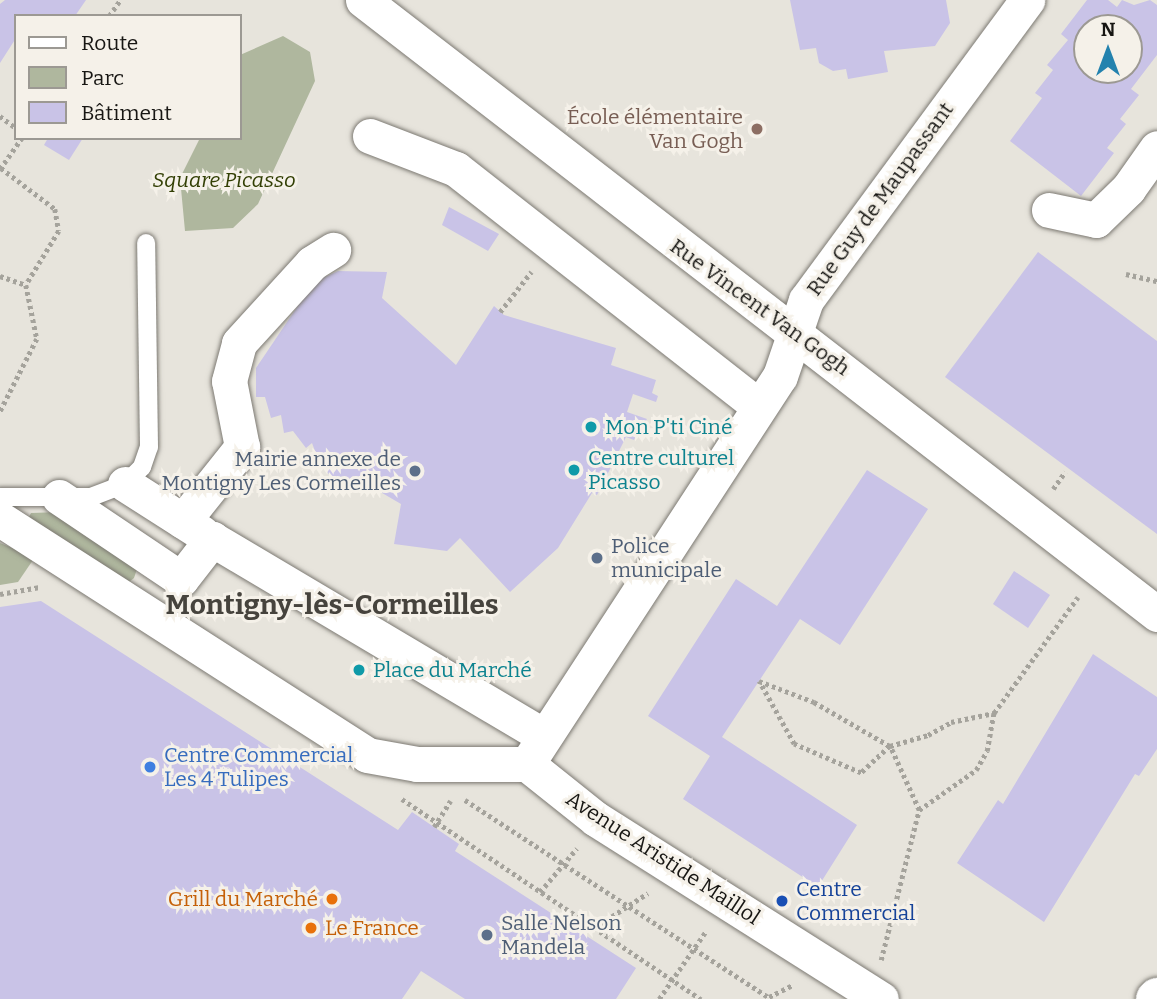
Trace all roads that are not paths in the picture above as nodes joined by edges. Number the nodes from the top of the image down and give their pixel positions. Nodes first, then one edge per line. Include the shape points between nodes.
1 (363, 0) edge
2 (1027, 0) edge
3 (370, 136) dead end
4 (1157, 148) edge
5 (1049, 210) dead end
6 (146, 243) dead end
7 (333, 250) dead end
8 (797, 337) junction
9 (760, 407) junction
10 (125, 484) junction
11 (0, 497) edge
12 (59, 497) junction
13 (0, 519) edge
14 (183, 520) junction
15 (212, 539) junction
16 (1157, 614) edge
17 (534, 750) junction
18 (878, 984) edge

1 - 8 street, Rue Vincent Van Gogh
2 - 8 street, Rue Guy de Maupassant via 806,300
3 - 9 street via 456,169
4 - 5 street via 1128,189 1096,220
6 - 10 lane via 149,447 142,467
7 - 14 street via 312,263 239,343 229,381 242,447
8 - 9 street, Rue Guy de Maupassant
8 - 16 street, Rue Vincent Van Gogh
9 - 17 street, Rue Guy de Maupassant
10 - 12 lane via 91,496
10 - 14 street, Avenue Aristide Maillol
11 - 12 lane
12 - 15 street via 181,579
13 - 17 street via 350,747 417,764
14 - 15 street, Avenue Aristide Maillol
15 - 17 street, Avenue Aristide Maillol
17 - 18 street, Avenue Aristide Maillol via 596,820 726,901

